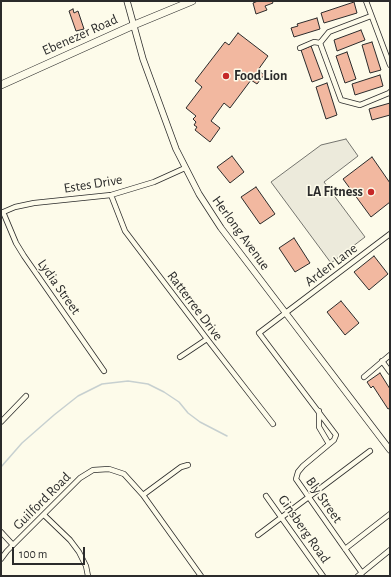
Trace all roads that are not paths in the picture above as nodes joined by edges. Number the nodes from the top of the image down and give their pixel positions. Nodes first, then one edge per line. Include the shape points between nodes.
1 (127, 1) edge
2 (192, 1) edge
3 (366, 1) edge
4 (371, 16) junction
5 (134, 25) junction
6 (320, 43) junction
7 (300, 48) dead end
8 (390, 64) edge
9 (1, 85) edge
10 (390, 92) edge
11 (185, 168) junction
12 (111, 194) junction
13 (2, 212) edge
14 (390, 234) edge
15 (285, 313) junction
16 (206, 339) junction
17 (390, 355) edge
18 (180, 357) dead end
19 (382, 362) junction
20 (104, 371) dead end
21 (390, 372) edge
22 (364, 377) dead end
23 (26, 396) dead end
24 (319, 411) junction
25 (1, 422) edge
26 (273, 424) dead end
27 (329, 444) junction
28 (390, 450) edge
29 (370, 451) dead end
30 (188, 465) dead end
31 (143, 495) junction
32 (266, 496) dead end
33 (309, 497) junction
34 (390, 514) edge
35 (44, 515) junction
36 (282, 517) junction
37 (1, 532) edge
38 (258, 535) dead end
39 (13, 545) junction
40 (345, 549) junction
41 (390, 550) edge
42 (1, 559) edge
43 (360, 574) edge
44 (88, 576) edge
45 (200, 576) edge
46 (324, 576) edge

1 - 5 street, Herlong Avenue
2 - 5 main road, Ebenezer Road
3 - 4 street
4 - 6 street via 329,32
4 - 8 street
5 - 9 main road, Ebenezer Road
5 - 11 street, Herlong Avenue via 143,59
6 - 7 street via 314,42
6 - 10 street via 341,100 360,104
11 - 12 street, Estes Drive via 154,182
11 - 15 street, Herlong Avenue via 222,228
12 - 13 street, Estes Drive via 34,203
12 - 16 street, Ratterree Drive via 125,231
13 - 20 street, Lydia Street via 24,256
14 - 15 street, Arden Lane
15 - 24 street via 259,333
15 - 28 street, Herlong Avenue
16 - 18 street
16 - 26 street, Ratterree Drive
17 - 19 street
19 - 21 street
19 - 22 street
23 - 25 street
24 - 27 street via 319,427
24 - 27 street via 336,435
27 - 33 street, Bly Street via 298,472 296,479
29 - 33 street
30 - 31 street via 181,467
31 - 35 street, Guilford Road via 124,474 109,469 93,470 80,478
31 - 45 street, Guilford Road
32 - 36 street, Ginsberg Road
33 - 36 street
33 - 40 street, Bly Street
34 - 40 street
35 - 39 street, Guilford Road
35 - 44 street via 79,552
36 - 38 street
36 - 46 street, Ginsberg Road
37 - 39 street
39 - 42 street, Guilford Road
40 - 43 street, Bly Street
41 - 43 street

